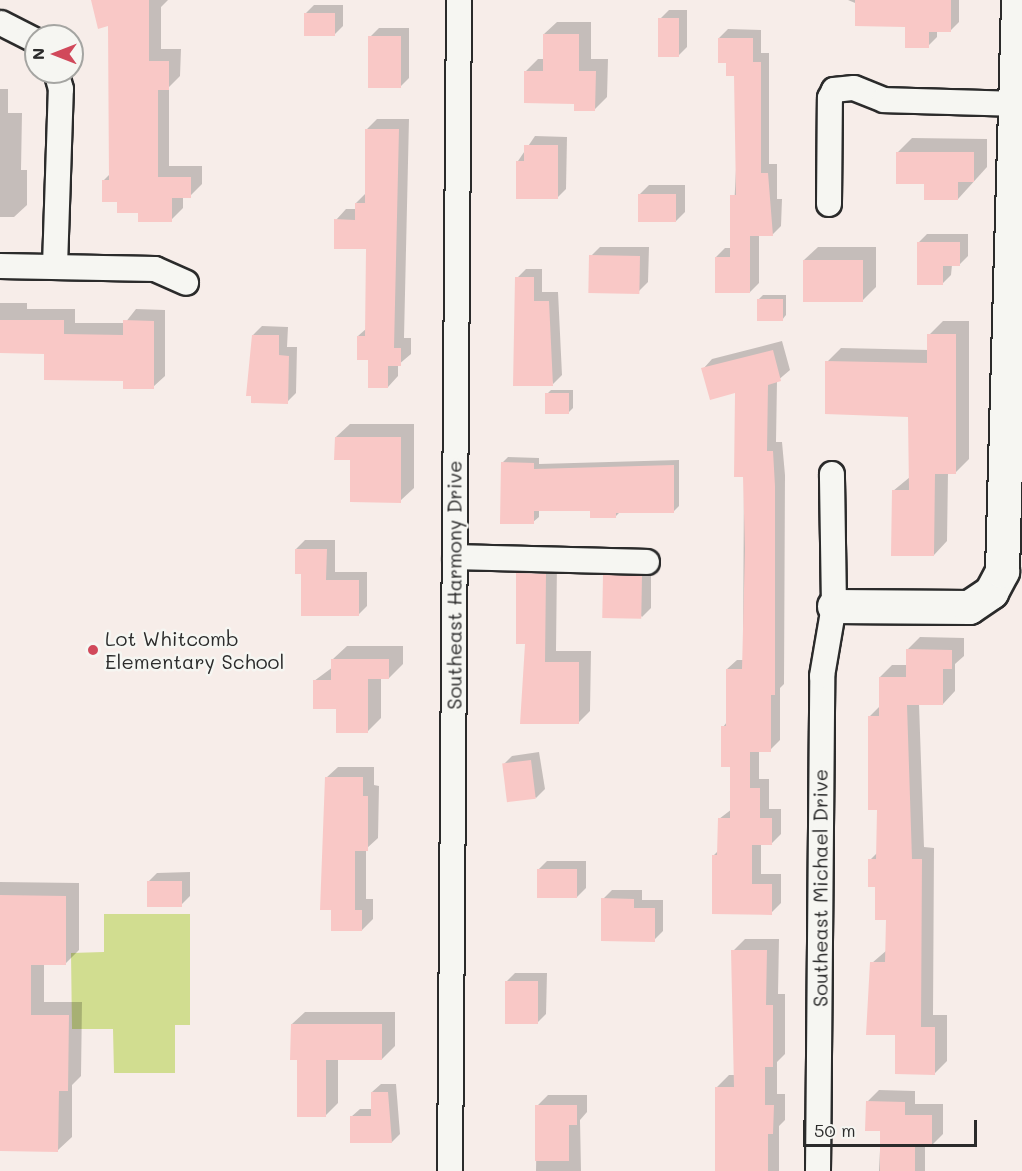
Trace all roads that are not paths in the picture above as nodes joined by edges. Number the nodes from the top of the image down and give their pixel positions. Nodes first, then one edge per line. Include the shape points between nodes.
1 (459, 0) edge
2 (1018, 0) edge
3 (1, 23) edge
4 (24, 35) edge
5 (60, 84) edge
6 (1016, 104) junction
7 (829, 204) dead end
8 (0, 266) edge
9 (55, 266) junction
10 (186, 283) dead end
11 (832, 474) dead end
12 (455, 557) junction
13 (647, 562) dead end
14 (834, 606) junction
15 (450, 1171) edge
16 (818, 1171) edge

1 - 12 street, Southeast Harmony Drive
2 - 6 street
3 - 4 street
5 - 9 street
6 - 7 street via 884,100 854,88 834,90 830,98
6 - 14 street via 1002,571 991,592 969,607
8 - 9 street
9 - 10 street via 155,269
11 - 14 street, Southeast Michael Drive
12 - 13 street
12 - 15 street, Southeast Harmony Drive
14 - 16 street, Southeast Michael Drive via 822,676

